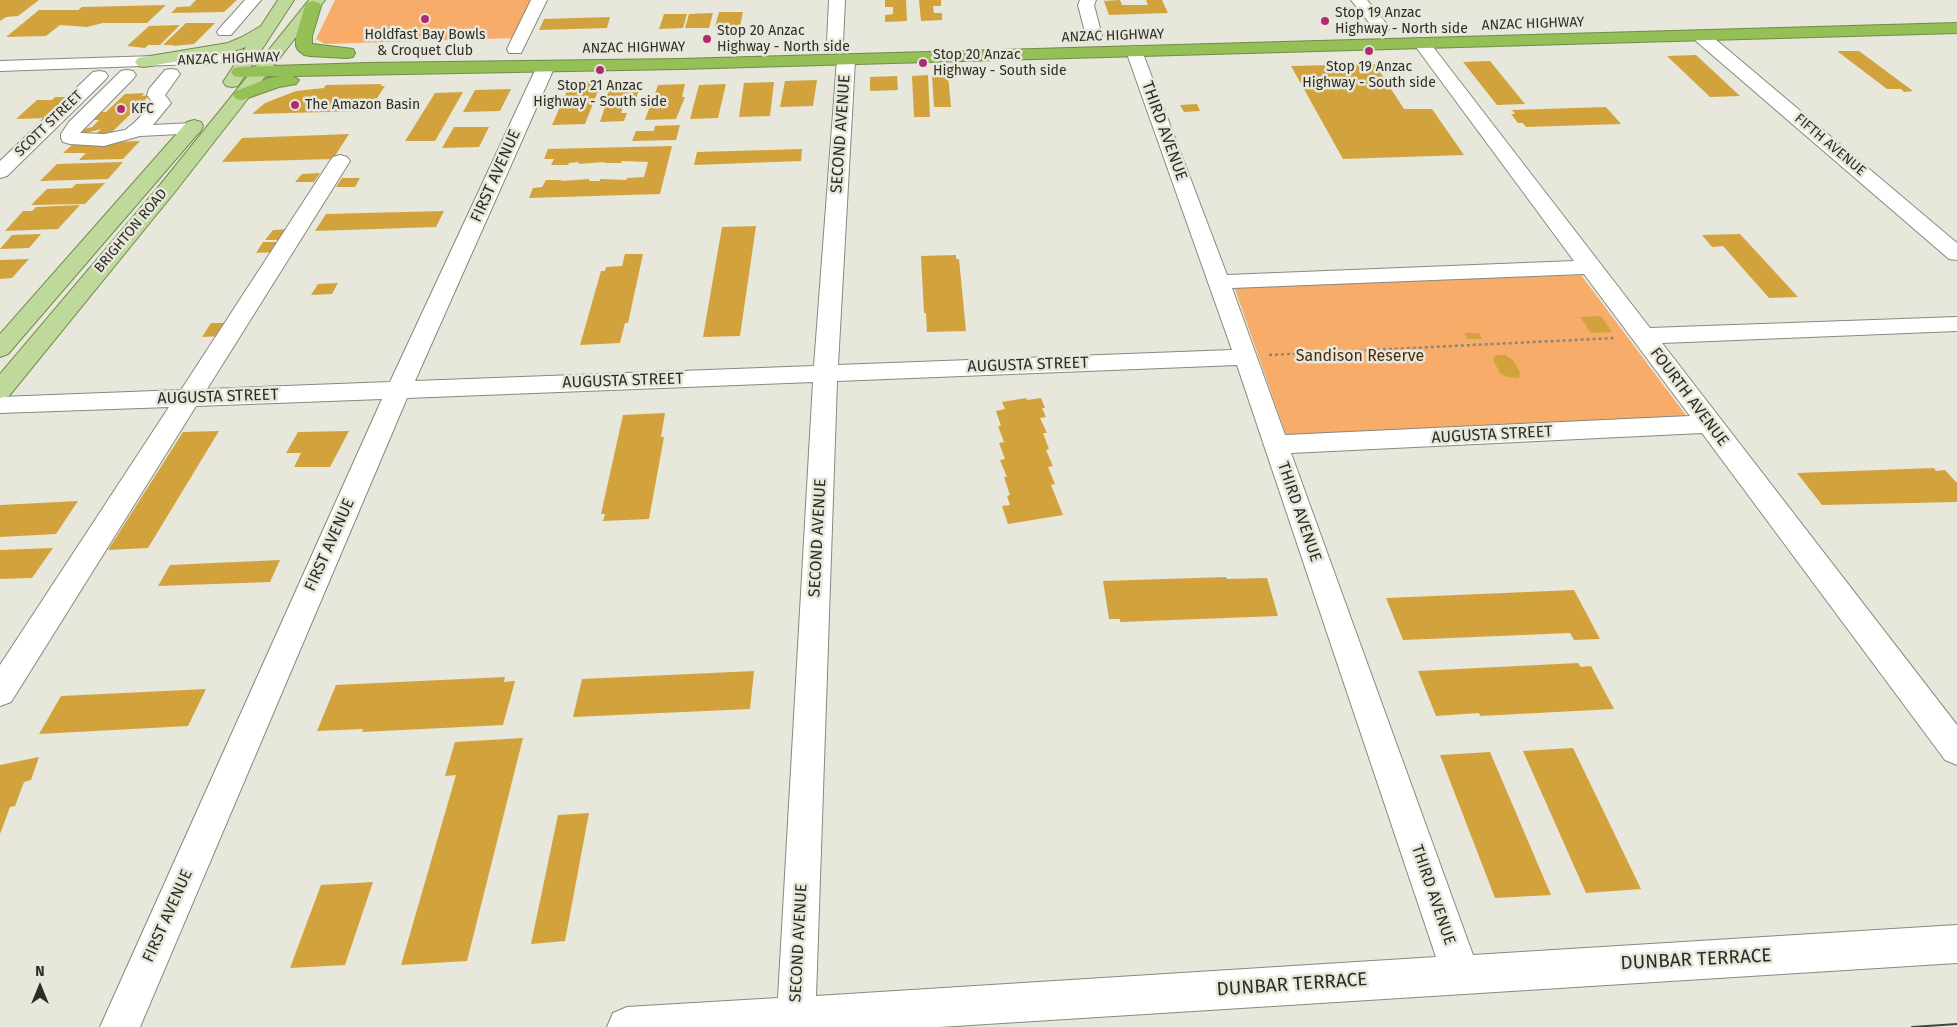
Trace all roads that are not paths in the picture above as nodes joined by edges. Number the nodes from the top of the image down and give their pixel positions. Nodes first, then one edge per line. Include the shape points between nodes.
1 (253, 0) edge
2 (286, 0) edge
3 (539, 0) edge
4 (837, 0) edge
5 (1088, 0) edge
6 (1359, 0) edge
7 (315, 3) edge
8 (1957, 12) edge
9 (1593, 22) dead end
10 (1507, 25) junction
11 (1382, 28) junction
12 (1957, 28) edge
13 (265, 30) junction
14 (225, 32) dead end
15 (1208, 33) dead end
16 (1160, 35) dead end
17 (1094, 36) junction
18 (1113, 36) dead end
19 (1074, 37) dead end
20 (1702, 37) junction
21 (1544, 40) junction
22 (1572, 40) junction
23 (911, 42) dead end
24 (1138, 43) junction
25 (816, 44) dead end
26 (1421, 44) junction
27 (658, 48) dead end
28 (978, 48) junction
29 (515, 49) junction
30 (845, 49) junction
31 (466, 50) dead end
32 (495, 50) dead end
33 (358, 53) junction
34 (272, 57) junction
35 (540, 57) junction
36 (144, 62) junction
37 (680, 64) junction
38 (244, 65) junction
39 (0, 66) edge
40 (368, 68) junction
41 (261, 71) junction
42 (171, 74) junction
43 (127, 75) junction
44 (99, 76) junction
45 (0, 79) edge
46 (242, 95) junction
47 (192, 129) junction
48 (135, 131) junction
49 (340, 161) dead end
50 (0, 172) edge
51 (1957, 254) edge
52 (1590, 267) junction
53 (1219, 282) junction
54 (1957, 324) edge
55 (1643, 336) junction
56 (0, 349) edge
57 (1246, 357) junction
58 (826, 373) junction
59 (0, 390) edge
60 (399, 390) junction
61 (188, 398) junction
62 (0, 405) edge
63 (1709, 424) junction
64 (1275, 445) junction
65 (0, 692) edge
66 (1957, 750) edge
67 (1957, 944) edge
68 (1461, 974) junction
69 (796, 1017) junction
70 (120, 1027) edge
71 (627, 1027) edge

1 - 14 street
2 - 13 main road, BRIGHTON ROAD
3 - 29 street
4 - 30 street, SECOND AVENUE
5 - 17 street via 1086,5
6 - 11 street
7 - 33 highway via 304,46 310,51
7 - 34 main road, BRIGHTON ROAD
8 - 9 highway, ANZAC HIGHWAY
10 - 11 highway, ANZAC HIGHWAY
10 - 21 highway via 1535,30 1542,33
10 - 22 highway, ANZAC HIGHWAY via 1559,23 1552,25 1555,30
11 - 15 highway, ANZAC HIGHWAY
12 - 20 highway, ANZAC HIGHWAY
13 - 36 main road via 232,47
13 - 38 main road, BRIGHTON ROAD
16 - 24 highway, ANZAC HIGHWAY
17 - 18 highway, ANZAC HIGHWAY
17 - 19 highway, ANZAC HIGHWAY
20 - 22 highway, ANZAC HIGHWAY
20 - 51 street, FIFTH AVENUE
21 - 22 highway, ANZAC HIGHWAY
21 - 26 highway, ANZAC HIGHWAY
23 - 28 highway via 959,41 978,45
24 - 26 highway, ANZAC HIGHWAY
24 - 28 highway, ANZAC HIGHWAY
24 - 53 street, THIRD AVENUE
25 - 30 highway, ANZAC HIGHWAY
26 - 52 street, FOURTH AVENUE
27 - 37 highway via 681,53 685,60
28 - 30 highway, ANZAC HIGHWAY
29 - 32 highway, ANZAC HIGHWAY
29 - 35 highway, ANZAC HIGHWAY
30 - 37 highway, ANZAC HIGHWAY via 714,55
30 - 58 street, SECOND AVENUE
31 - 33 highway, ANZAC HIGHWAY
33 - 34 highway, ANZAC HIGHWAY
34 - 38 highway, ANZAC HIGHWAY
34 - 41 main road, BRIGHTON ROAD
35 - 37 highway, ANZAC HIGHWAY
35 - 40 highway, ANZAC HIGHWAY
35 - 60 street, FIRST AVENUE
36 - 38 street, ANZAC HIGHWAY
36 - 39 street, ANZAC HIGHWAY
38 - 41 highway, ANZAC HIGHWAY
38 - 42 street, ANZAC HIGHWAY
38 - 47 main road, BRIGHTON ROAD
40 - 41 highway, ANZAC HIGHWAY
40 - 46 highway via 275,82
41 - 46 main road, BRIGHTON ROAD
42 - 43 street, ANZAC HIGHWAY
42 - 48 street via 156,95 162,103
43 - 44 street, ANZAC HIGHWAY
43 - 48 street via 76,126 70,138 104,140
44 - 45 street, ANZAC HIGHWAY
44 - 50 street, SCOTT STREET
46 - 59 main road, BRIGHTON ROAD
47 - 48 street
47 - 56 main road, BRIGHTON ROAD
49 - 61 street
52 - 53 street
52 - 55 street, FOURTH AVENUE
53 - 57 street, THIRD AVENUE
54 - 55 street
55 - 63 street, FOURTH AVENUE
57 - 58 street, AUGUSTA STREET
57 - 64 street, THIRD AVENUE
58 - 60 street, AUGUSTA STREET
58 - 69 street, SECOND AVENUE
60 - 61 street, AUGUSTA STREET
60 - 70 street, FIRST AVENUE
61 - 62 street, AUGUSTA STREET
61 - 65 street
63 - 64 street, AUGUSTA STREET
63 - 66 street, FOURTH AVENUE
64 - 68 street, THIRD AVENUE
67 - 68 street, DUNBAR TERRACE
68 - 69 street, DUNBAR TERRACE
69 - 71 street, DUNBAR TERRACE

